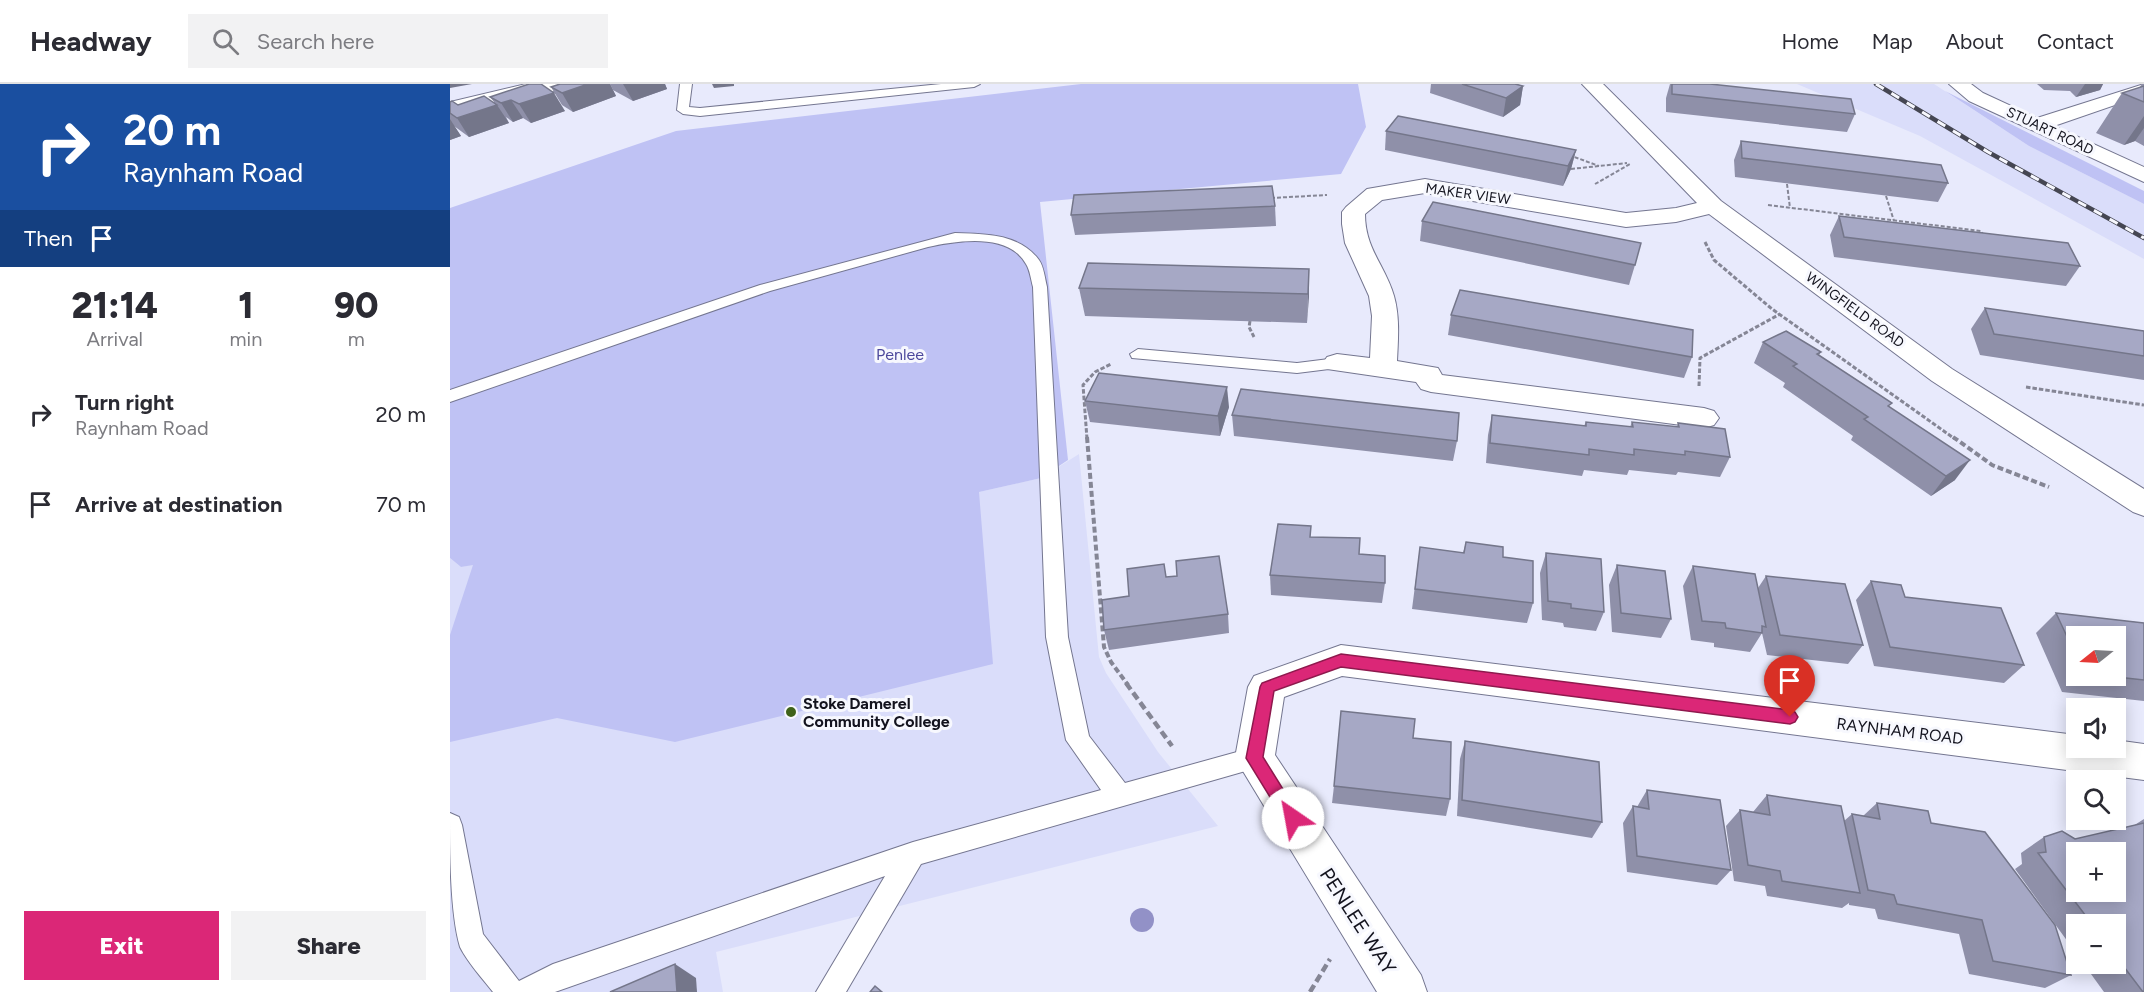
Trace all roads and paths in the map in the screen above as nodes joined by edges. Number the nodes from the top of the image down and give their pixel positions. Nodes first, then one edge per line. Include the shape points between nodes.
1 (561, 84) edge
2 (686, 84) edge
3 (974, 84) edge
4 (1592, 84) edge
5 (1959, 84) edge
6 (2144, 89) edge
7 (450, 108) edge
8 (2036, 125) junction
9 (1567, 154) edge
10 (1599, 166) junction
11 (1571, 169) edge
12 (2144, 175) edge
13 (1787, 184) edge
14 (1886, 196) edge
15 (1269, 198) edge
16 (1365, 202) junction
17 (1536, 205) junction
18 (1703, 205) junction
19 (1790, 208) junction
20 (1875, 218) junction
21 (1894, 221) junction
22 (1878, 226) edge
23 (1985, 239) edge
24 (1780, 314) junction
25 (1138, 354) joint
26 (1337, 363) joint
27 (1383, 368) junction
28 (2025, 387) dead end
29 (450, 396) edge
30 (2144, 405) edge
31 (1704, 418) joint
32 (2055, 489) dead end
33 (2144, 504) edge
34 (1255, 758) junction
35 (2144, 762) edge
36 (1194, 776) junction
37 (1120, 796) junction
38 (450, 825) edge
39 (914, 854) junction
40 (510, 992) edge
41 (528, 992) edge
42 (830, 992) edge
43 (1404, 992) edge

1 - 7 street
2 - 3 lane via 683,110 700,112
4 - 18 street, WINGFIELD ROAD
5 - 8 street, STUART ROAD
6 - 8 street
8 - 12 street, STUART ROAD
9 - 10 path
10 - 11 path
10 - 17 path via 1634,162 1582,192
13 - 19 path
14 - 21 path
15 - 16 path via 1340,195
16 - 17 street, MAKER VIEW via 1375,194 1425,186
16 - 27 street via 1354,212 1353,232 1378,286 1386,314
17 - 18 street, MAKER VIEW via 1626,220 1676,215
18 - 19 path
18 - 24 path via 1714,260
18 - 33 street, WINGFIELD ROAD via 1946,378
19 - 20 path
20 - 21 path
20 - 22 path
21 - 23 path via 1981,231
24 - 31 path via 1700,358 1698,374
24 - 32 path via 1992,465
25 - 26 lane via 1297,368
25 - 36 path via 1095,372 1083,385 1104,647
26 - 27 street
27 - 31 street via 1428,374 1431,383
28 - 30 path
29 - 37 lane via 765,288 926,243 955,237 990,238 1015,246 1033,262 1040,288 1057,637 1078,740
34 - 35 street, RAYNHAM ROAD via 1267,687 1341,660
34 - 36 lane
34 - 43 street, PENLEE WAY
36 - 37 lane
37 - 39 lane
38 - 40 lane via 471,940
39 - 41 lane via 553,978
39 - 42 lane

